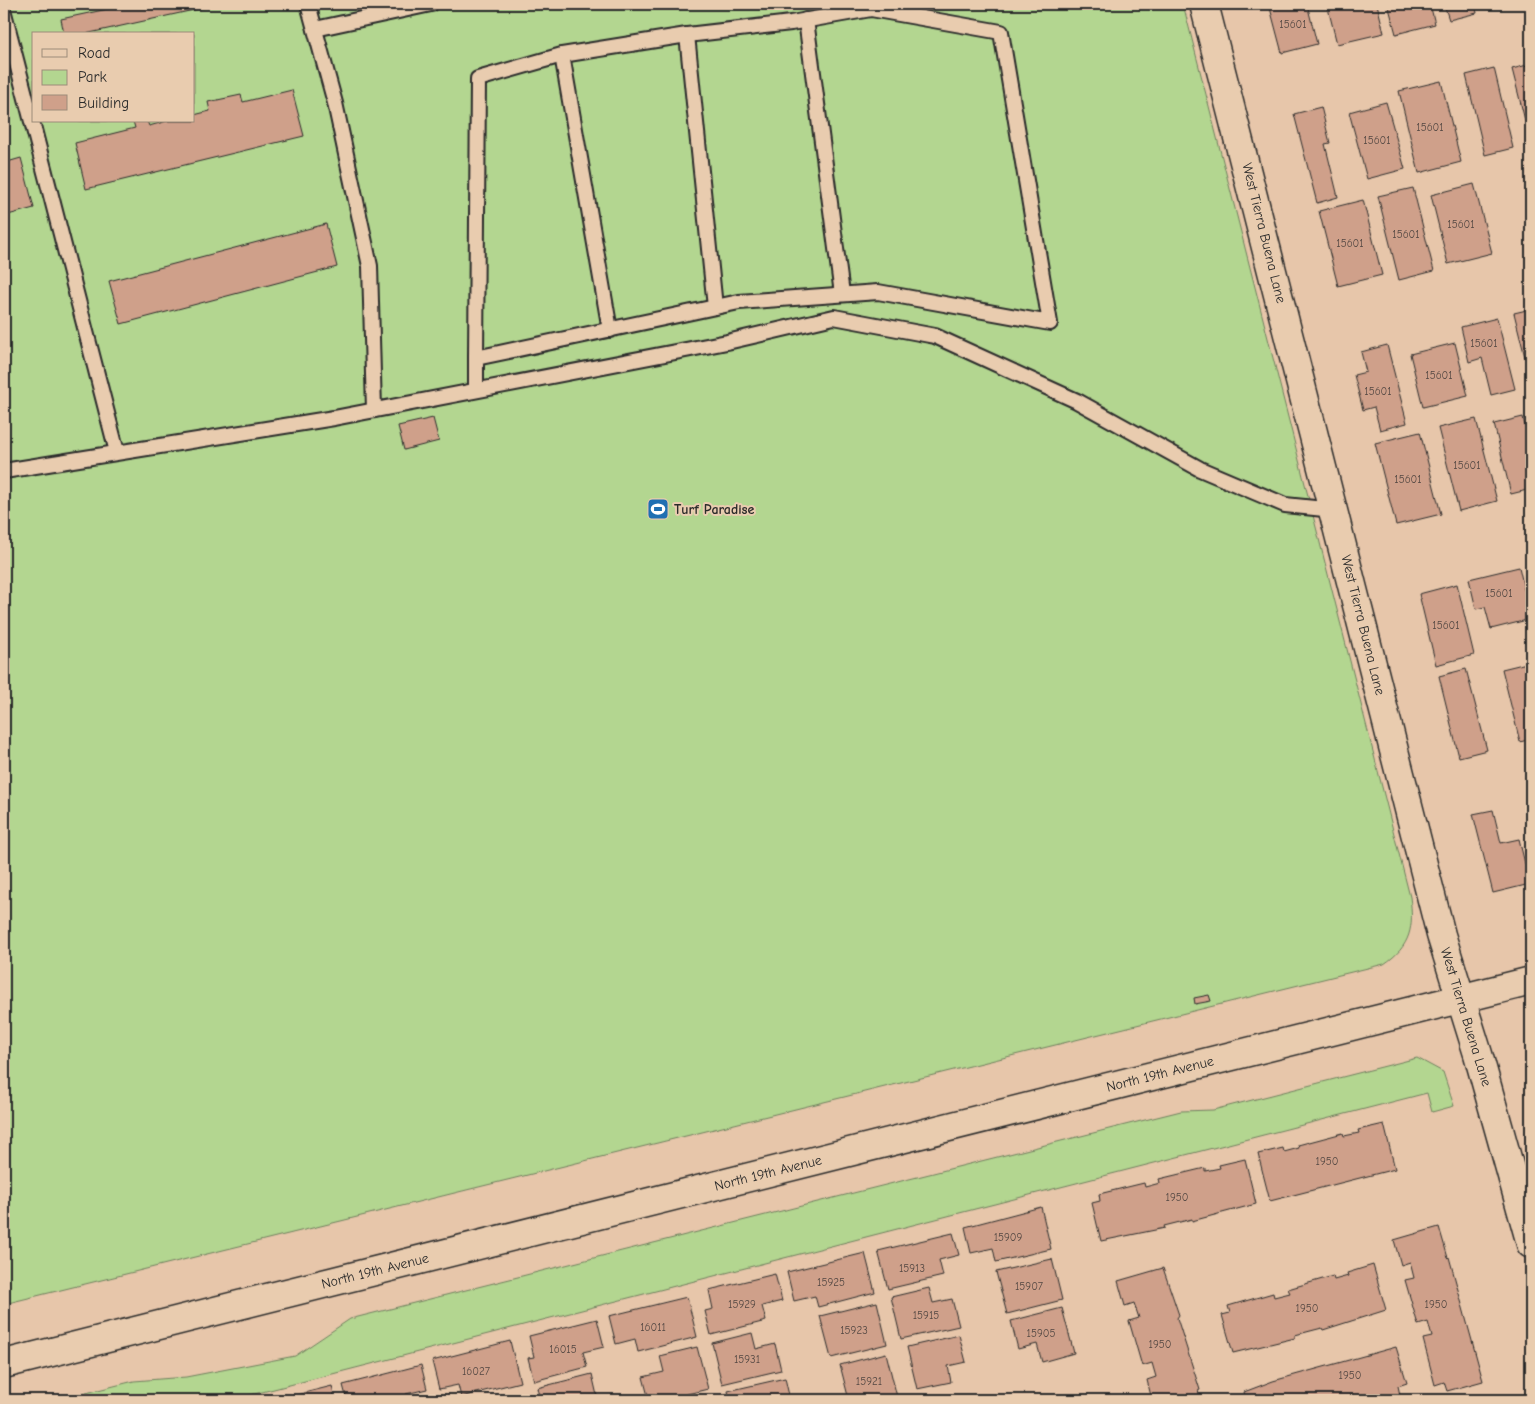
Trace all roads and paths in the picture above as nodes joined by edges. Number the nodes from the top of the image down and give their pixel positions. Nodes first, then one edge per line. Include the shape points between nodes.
1 (308, 4) edge
2 (431, 4) edge
3 (1204, 4) edge
4 (4, 13) edge
5 (806, 20) junction
6 (315, 29) junction
7 (688, 35) junction
8 (562, 54) junction
9 (32, 122) edge
10 (32, 122) edge
11 (842, 294) junction
12 (715, 307) junction
13 (610, 330) junction
14 (476, 358) junction
15 (476, 390) junction
16 (374, 410) junction
17 (117, 452) junction
18 (4, 471) edge
19 (1334, 510) junction
20 (1531, 981) edge
21 (1460, 999) junction
22 (1531, 1244) edge
23 (4, 1364) edge

1 - 6 lane
2 - 6 lane
3 - 19 main road, West Tierra Buena Lane
4 - 10 lane
5 - 7 lane
5 - 11 lane
5 - 11 lane via 871,9 1001,32 1050,323 878,292
6 - 16 lane via 335,103 370,266
7 - 8 lane
7 - 12 lane
8 - 13 lane
8 - 14 lane via 478,79
9 - 17 lane
11 - 12 lane via 739,302
12 - 13 lane
13 - 14 lane
14 - 15 lane
15 - 16 lane
15 - 19 lane via 727,342 834,317 936,336 1077,401 1200,469 1285,505
16 - 17 lane
17 - 18 lane
19 - 21 main road, West Tierra Buena Lane via 1438,925
20 - 21 main road, North 19th Avenue
21 - 22 main road, West Tierra Buena Lane
21 - 23 main road, North 19th Avenue

